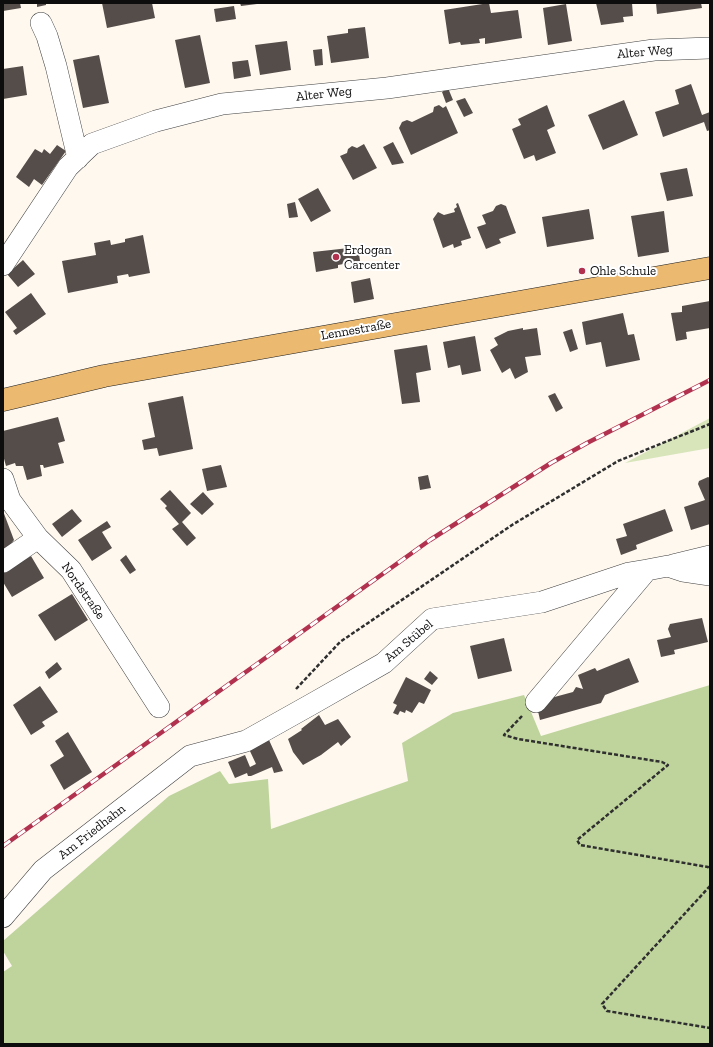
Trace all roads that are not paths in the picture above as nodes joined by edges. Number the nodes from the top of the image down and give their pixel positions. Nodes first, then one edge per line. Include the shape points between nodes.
1 (41, 23) dead end
2 (710, 48) edge
3 (78, 158) junction
4 (3, 265) edge
5 (710, 268) edge
6 (3, 400) edge
7 (3, 479) edge
8 (38, 538) junction
9 (710, 556) edge
10 (3, 562) edge
11 (668, 566) junction
12 (647, 570) junction
13 (710, 575) edge
14 (536, 702) road end
15 (159, 707) dead end
16 (190, 756) joint
17 (3, 917) edge

1 - 3 street via 56,66
2 - 3 street, Alter Weg via 654,50 387,88 222,104 156,121 92,144
3 - 4 street, Alter Weg via 68,167
5 - 6 main road, Lennestraße via 227,352 104,376
7 - 8 street, Nordstraße via 10,500
8 - 10 street
8 - 15 street, Nordstraße via 71,570
9 - 11 street, Am Stübel
11 - 12 street, Am Stübel
11 - 13 street, Am Stübel
12 - 14 street
12 - 16 street, Am Stübel via 629,573 542,602 432,619 384,663 246,741
16 - 17 street, Am Friedhahn via 44,870

